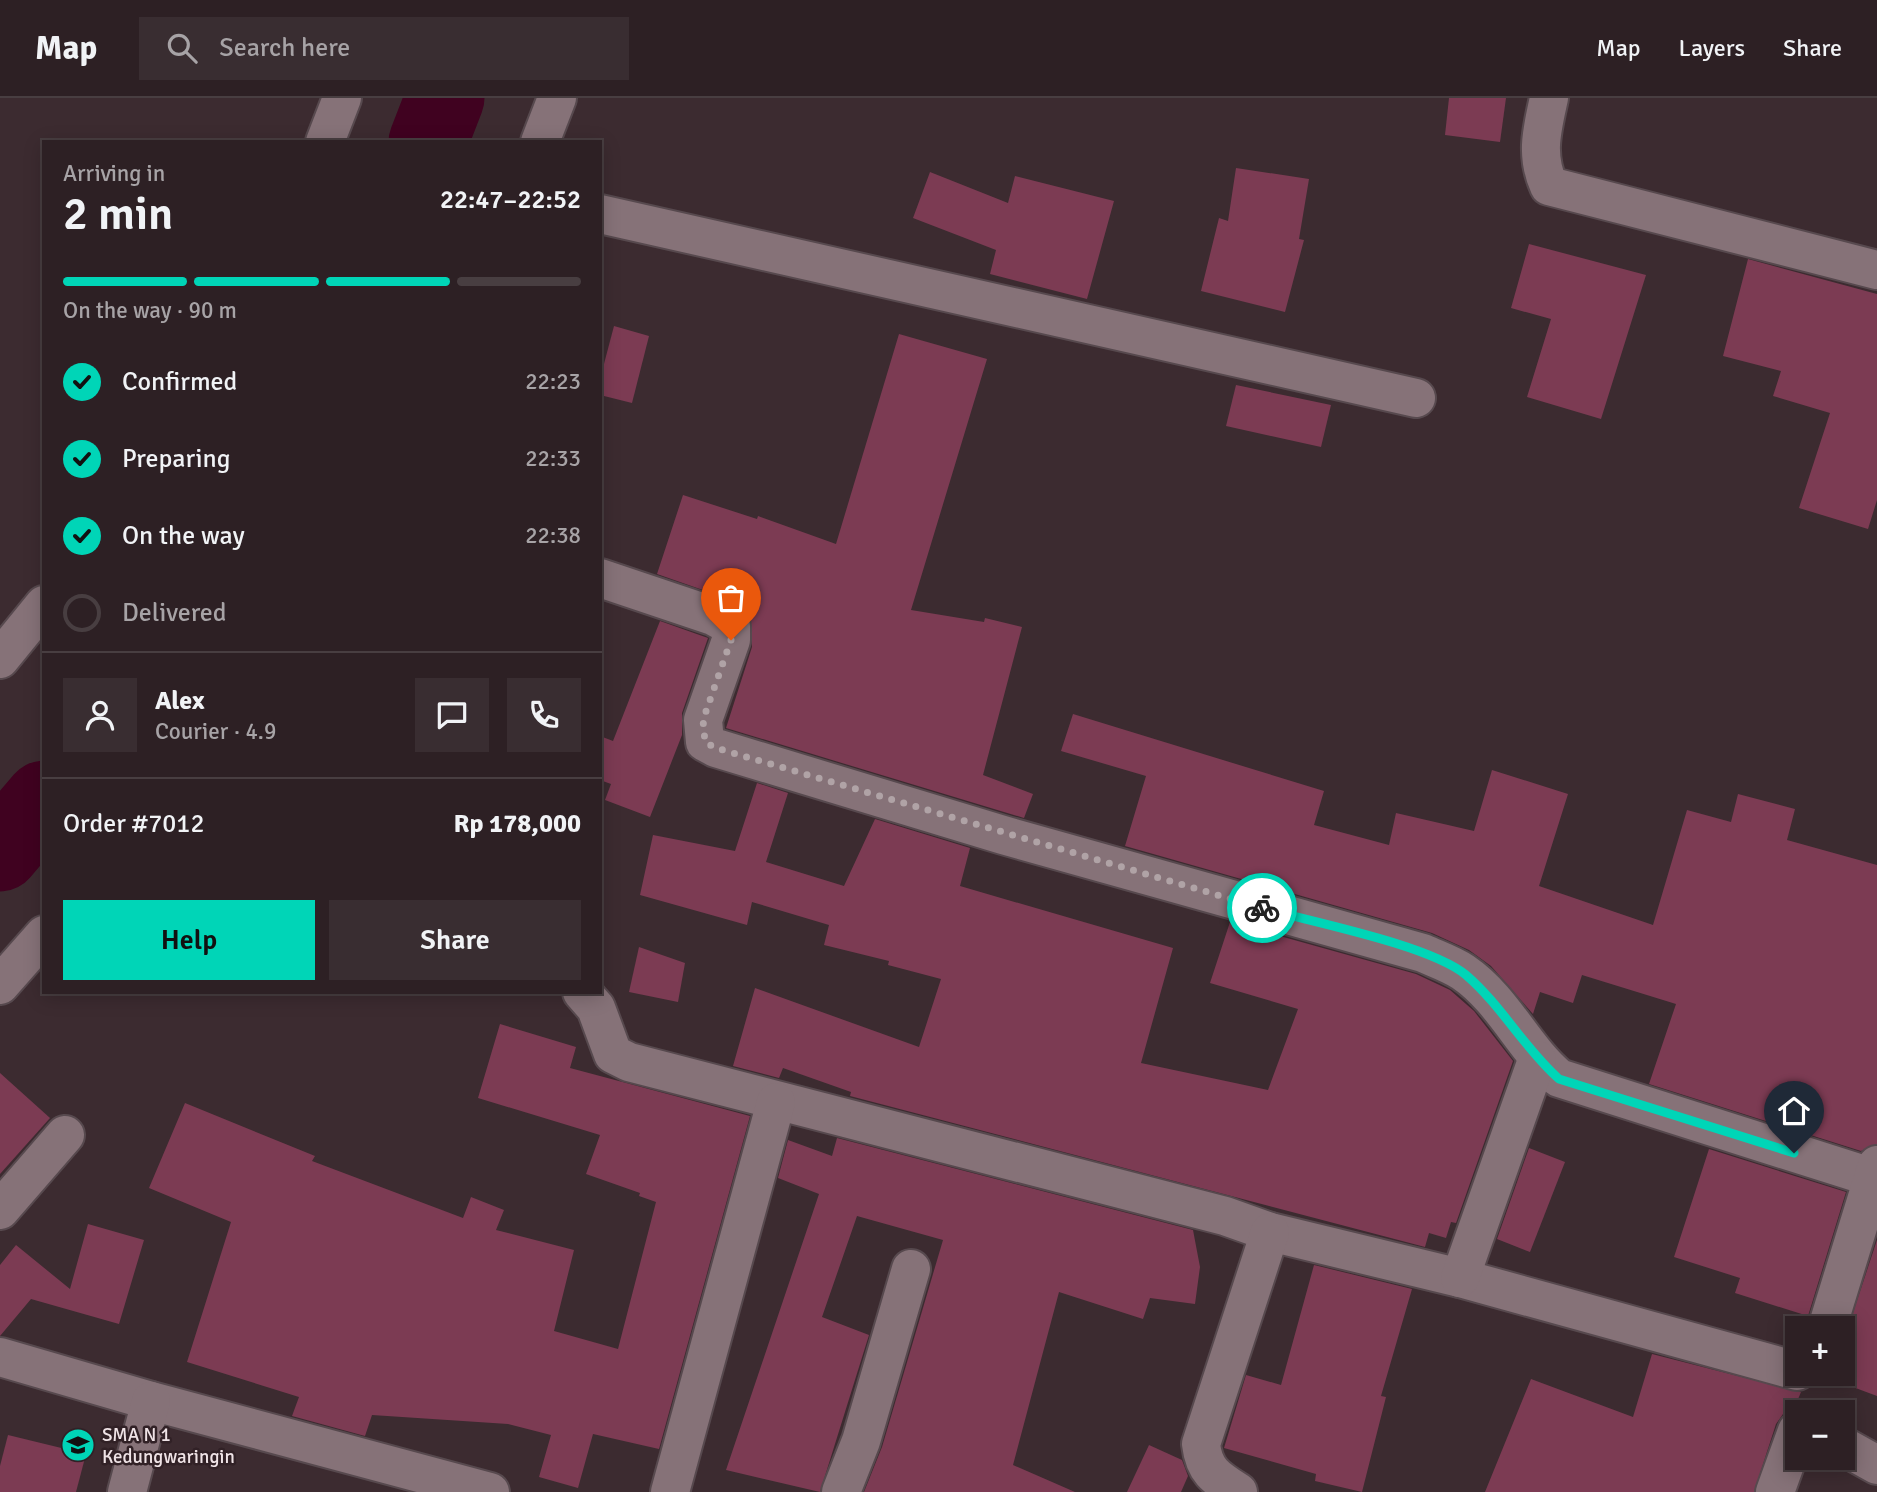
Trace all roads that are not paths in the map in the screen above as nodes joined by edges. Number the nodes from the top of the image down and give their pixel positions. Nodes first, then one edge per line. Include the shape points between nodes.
1 (342, 98) edge
2 (557, 98) edge
3 (1549, 98) edge
4 (327, 140) edge
5 (541, 140) edge
6 (602, 214) edge
7 (1877, 270) edge
8 (1416, 398) dead end
9 (602, 579) edge
10 (42, 607) edge
11 (0, 659) edge
12 (42, 937) edge
13 (0, 985) edge
14 (584, 994) edge
15 (1538, 1060) junction
16 (776, 1102) junction
17 (65, 1135) dead end
18 (1876, 1174) edge
19 (0, 1210) edge
20 (1270, 1233) junction
21 (911, 1269) dead end
22 (1460, 1278) junction
23 (1831, 1316) edge
24 (0, 1357) edge
25 (1785, 1368) edge
26 (151, 1401) junction
27 (1855, 1453) edge
28 (1785, 1464) edge
29 (1877, 1465) edge
30 (127, 1492) edge
31 (491, 1492) edge
32 (670, 1492) edge
33 (841, 1492) edge
34 (1238, 1492) edge
35 (1775, 1492) edge

1 - 4 street
2 - 5 street
3 - 7 street via 1539,144 1541,168 1549,186
6 - 8 street
9 - 15 street via 731,626 728,649 703,720 705,742 716,748 1003,835 1423,953 1463,973 1492,999
10 - 11 street
12 - 13 street
14 - 16 street via 596,1008 613,1054
15 - 18 street via 1559,1079
15 - 22 street
16 - 20 street via 1225,1216
16 - 32 street
17 - 19 street
18 - 23 street
20 - 22 street
20 - 34 street via 1201,1444 1209,1474
21 - 33 street via 861,1441
22 - 25 street
24 - 26 street
26 - 30 street
26 - 31 street
27 - 29 street
28 - 35 street

